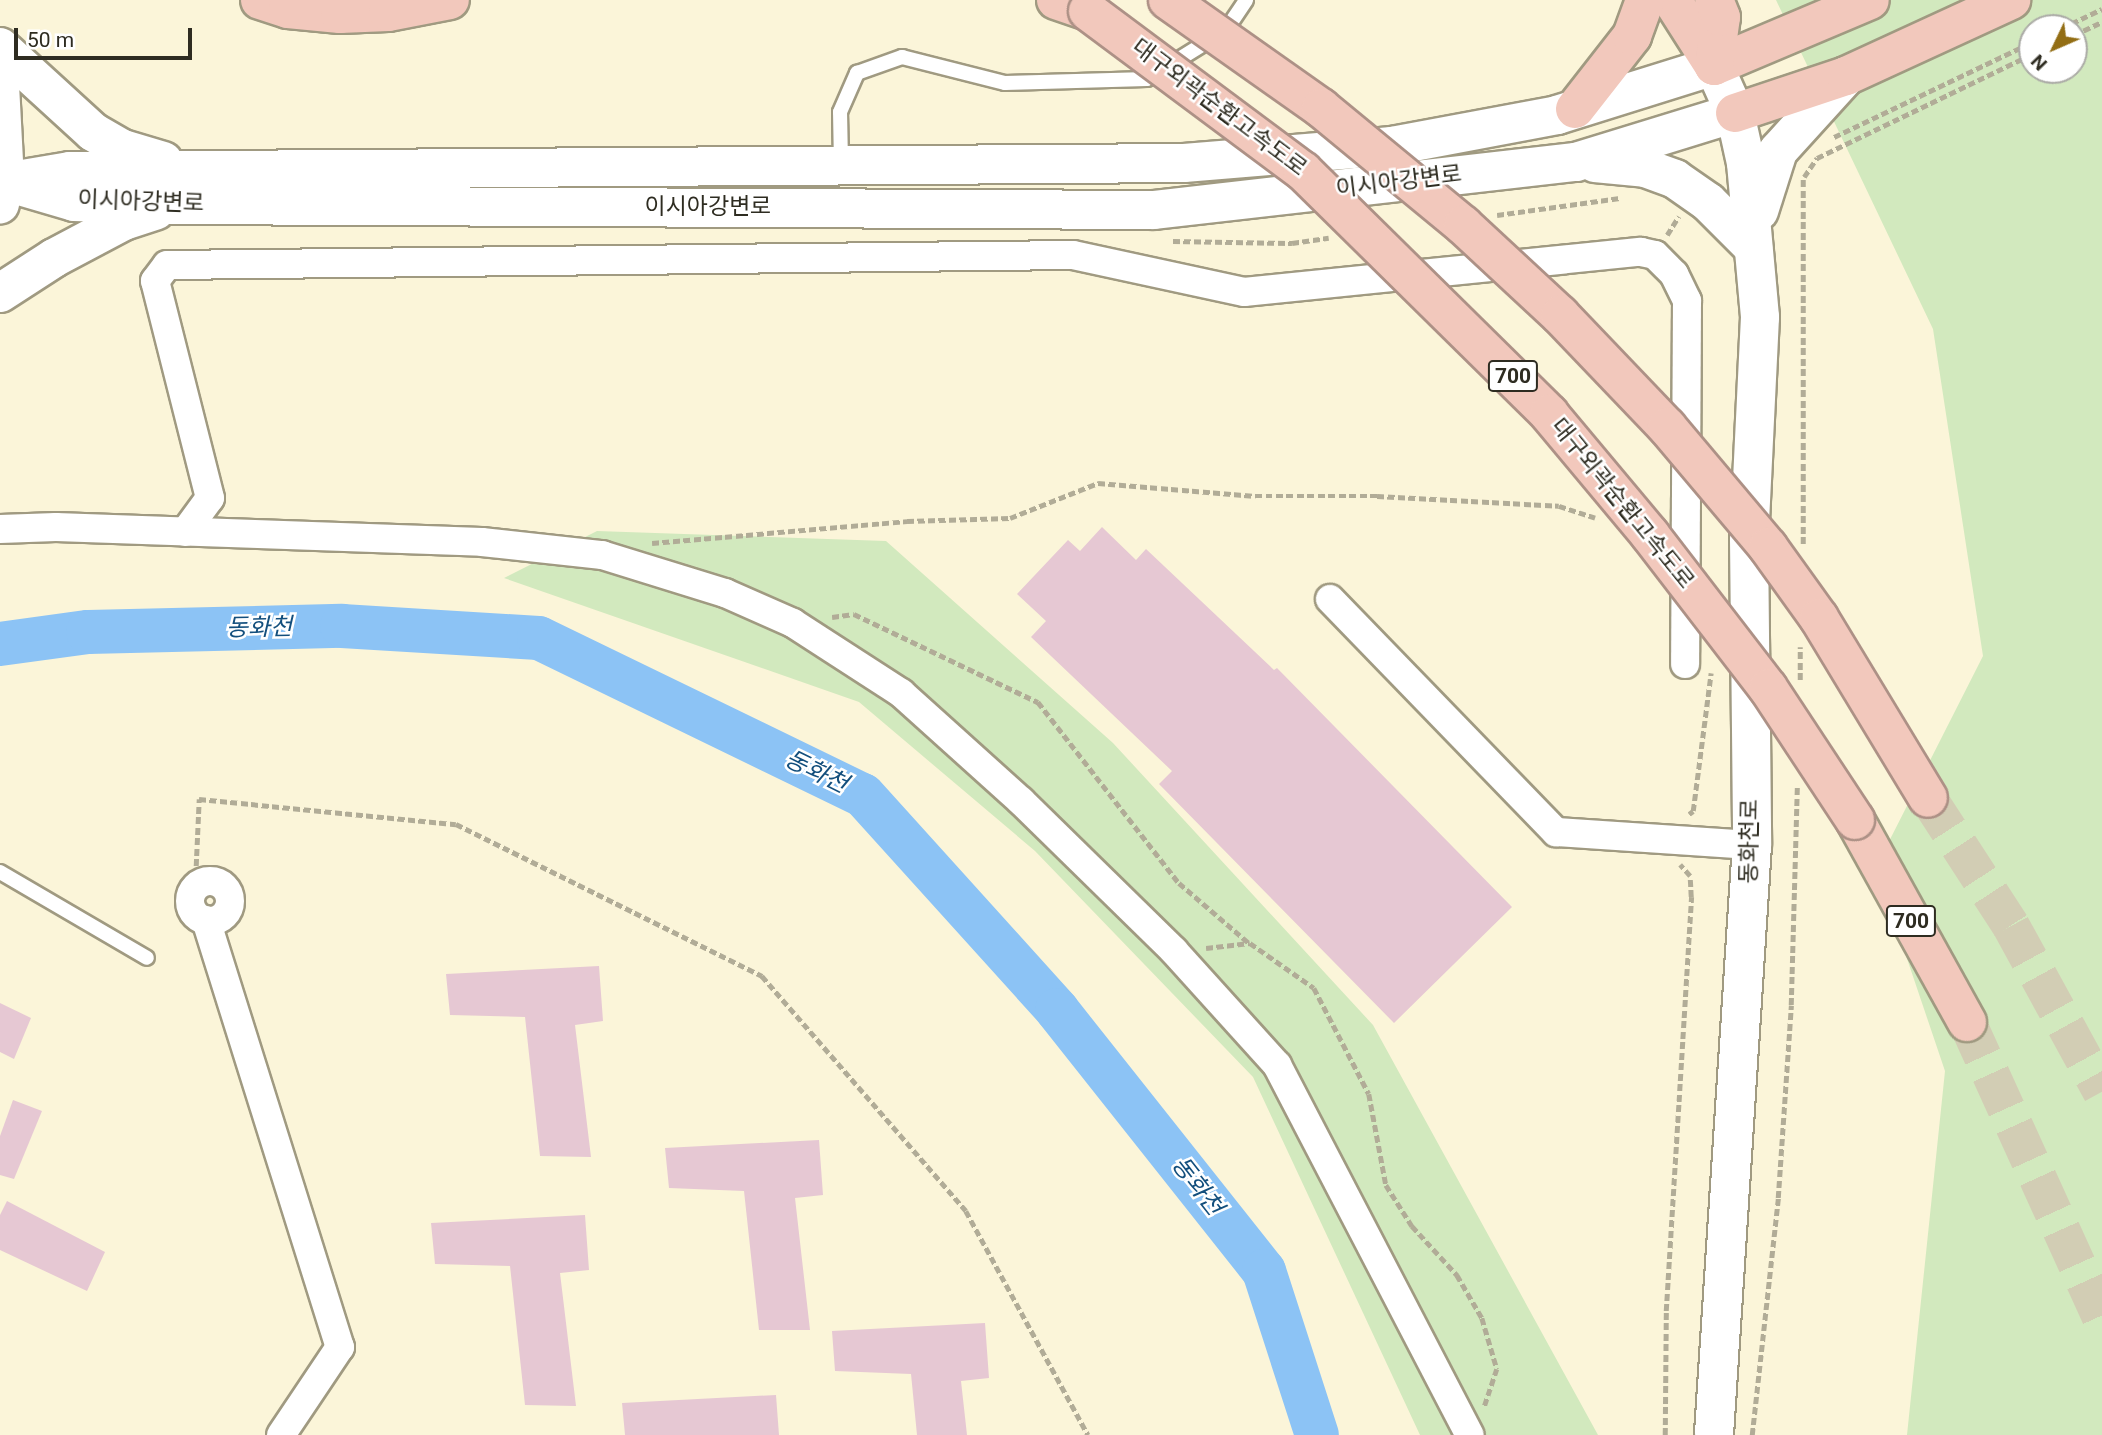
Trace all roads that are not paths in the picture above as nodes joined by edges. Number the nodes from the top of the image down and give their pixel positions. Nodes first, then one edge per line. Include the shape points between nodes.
1 (260, 0) edge
2 (450, 0) edge
3 (1168, 0) edge
4 (1246, 0) edge
5 (1645, 0) edge
6 (1672, 0) edge
7 (1714, 0) edge
8 (2011, 0) edge
9 (1847, 3) edge
10 (1072, 4) edge
11 (0, 47) edge
12 (1714, 66) junction
13 (1846, 76) junction
14 (0, 85) edge
15 (1575, 109) junction
16 (1735, 113) junction
17 (1576, 162) junction
18 (841, 168) junction
19 (205, 173) junction
20 (2, 193) edge
21 (172, 205) junction
22 (1753, 247) junction
23 (0, 293) edge
24 (0, 529) edge
25 (186, 532) junction
26 (1330, 600) dead end
27 (1685, 664) dead end
28 (1928, 797) tunnel mouth
29 (1752, 845) junction
30 (0, 872) edge
31 (195, 887) road end
32 (147, 958) dead end
33 (1967, 1022) tunnel mouth
34 (1475, 1428) edge
35 (281, 1435) edge
36 (1714, 1435) edge

1 - 2 highway via 288,9 340,14 388,12
3 - 28 highway, bridge via 1321,108 1464,225 1560,315 1667,427 1768,547 1819,618
4 - 18 lane via 1226,30 1147,79 1005,83 902,57 857,73 841,112
5 - 15 highway via 1632,36
6 - 12 highway
7 - 12 highway via 1721,17
8 - 13 highway, 이시아강변로
9 - 12 highway, 이시아강변로
10 - 33 highway, 대구외곽순환고속도로 / 700, bridge via 1303,171 1549,414 1768,688 1854,820
11 - 19 main road via 93,132 123,149
12 - 15 main road, 이시아강변로
12 - 16 main road
13 - 16 highway, 이시아강변로
13 - 22 main road via 1777,151 1763,186
14 - 20 main road
15 - 18 main road, 이시아강변로 via 1392,146 1198,162
16 - 17 main road, 이시아강변로
16 - 22 main road via 1746,163
17 - 21 main road, 이시아강변로 via 1154,210
17 - 22 main road via 1645,168 1690,189
18 - 19 main road, 이시아강변로
19 - 20 main road, 이시아강변로 via 70,171
20 - 21 main road, 이시아강변로 via 74,202
21 - 23 main road via 124,221
22 - 29 main road, 동화천로 via 1760,317 1749,538
24 - 25 street
25 - 27 street via 210,498 155,281 167,265 1073,255 1244,292 1600,255 1655,255 1674,274 1687,301
25 - 34 street via 482,542 602,555 725,593 793,623 901,693 1021,801 1174,951 1276,1065
26 - 29 street via 1556,832
29 - 36 main road, 동화천로
30 - 32 lane
31 - 35 street via 214,881 225,887 230,898 223,916 206,920 340,1347

